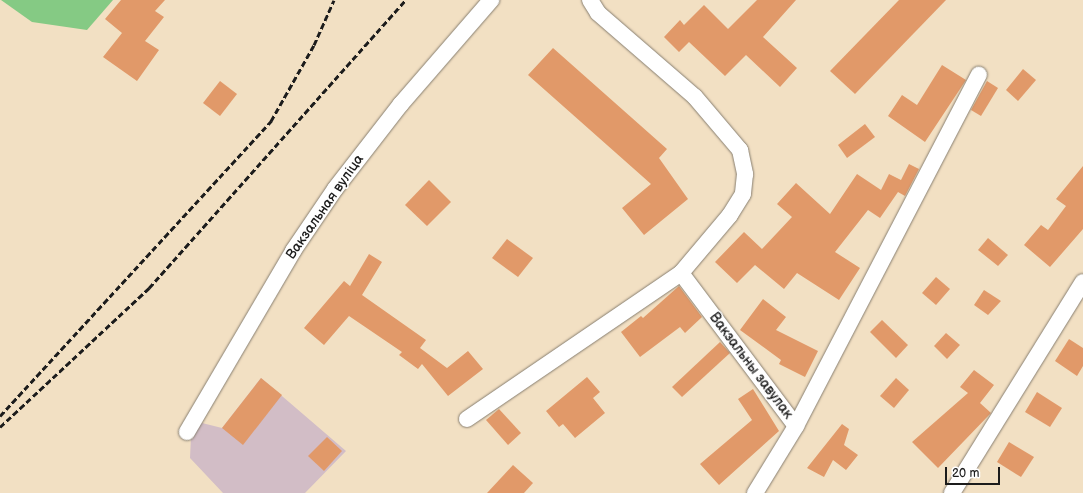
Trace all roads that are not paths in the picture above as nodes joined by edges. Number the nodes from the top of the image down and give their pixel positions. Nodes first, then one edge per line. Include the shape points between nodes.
1 (491, 0) edge
2 (590, 0) edge
3 (979, 75) dead end
4 (681, 273) junction
5 (1083, 282) edge
6 (467, 419) dead end
7 (796, 426) junction
8 (187, 432) dead end
9 (755, 493) edge
10 (952, 493) edge

1 - 8 street, Вакзальная вуліца via 400,104 335,189 293,251
2 - 4 street via 598,13 695,97 740,150 745,174 743,194 730,215
3 - 7 street, Вакзальны завулак
4 - 6 street
4 - 7 street, Вакзальны завулак
5 - 10 street
7 - 9 street

